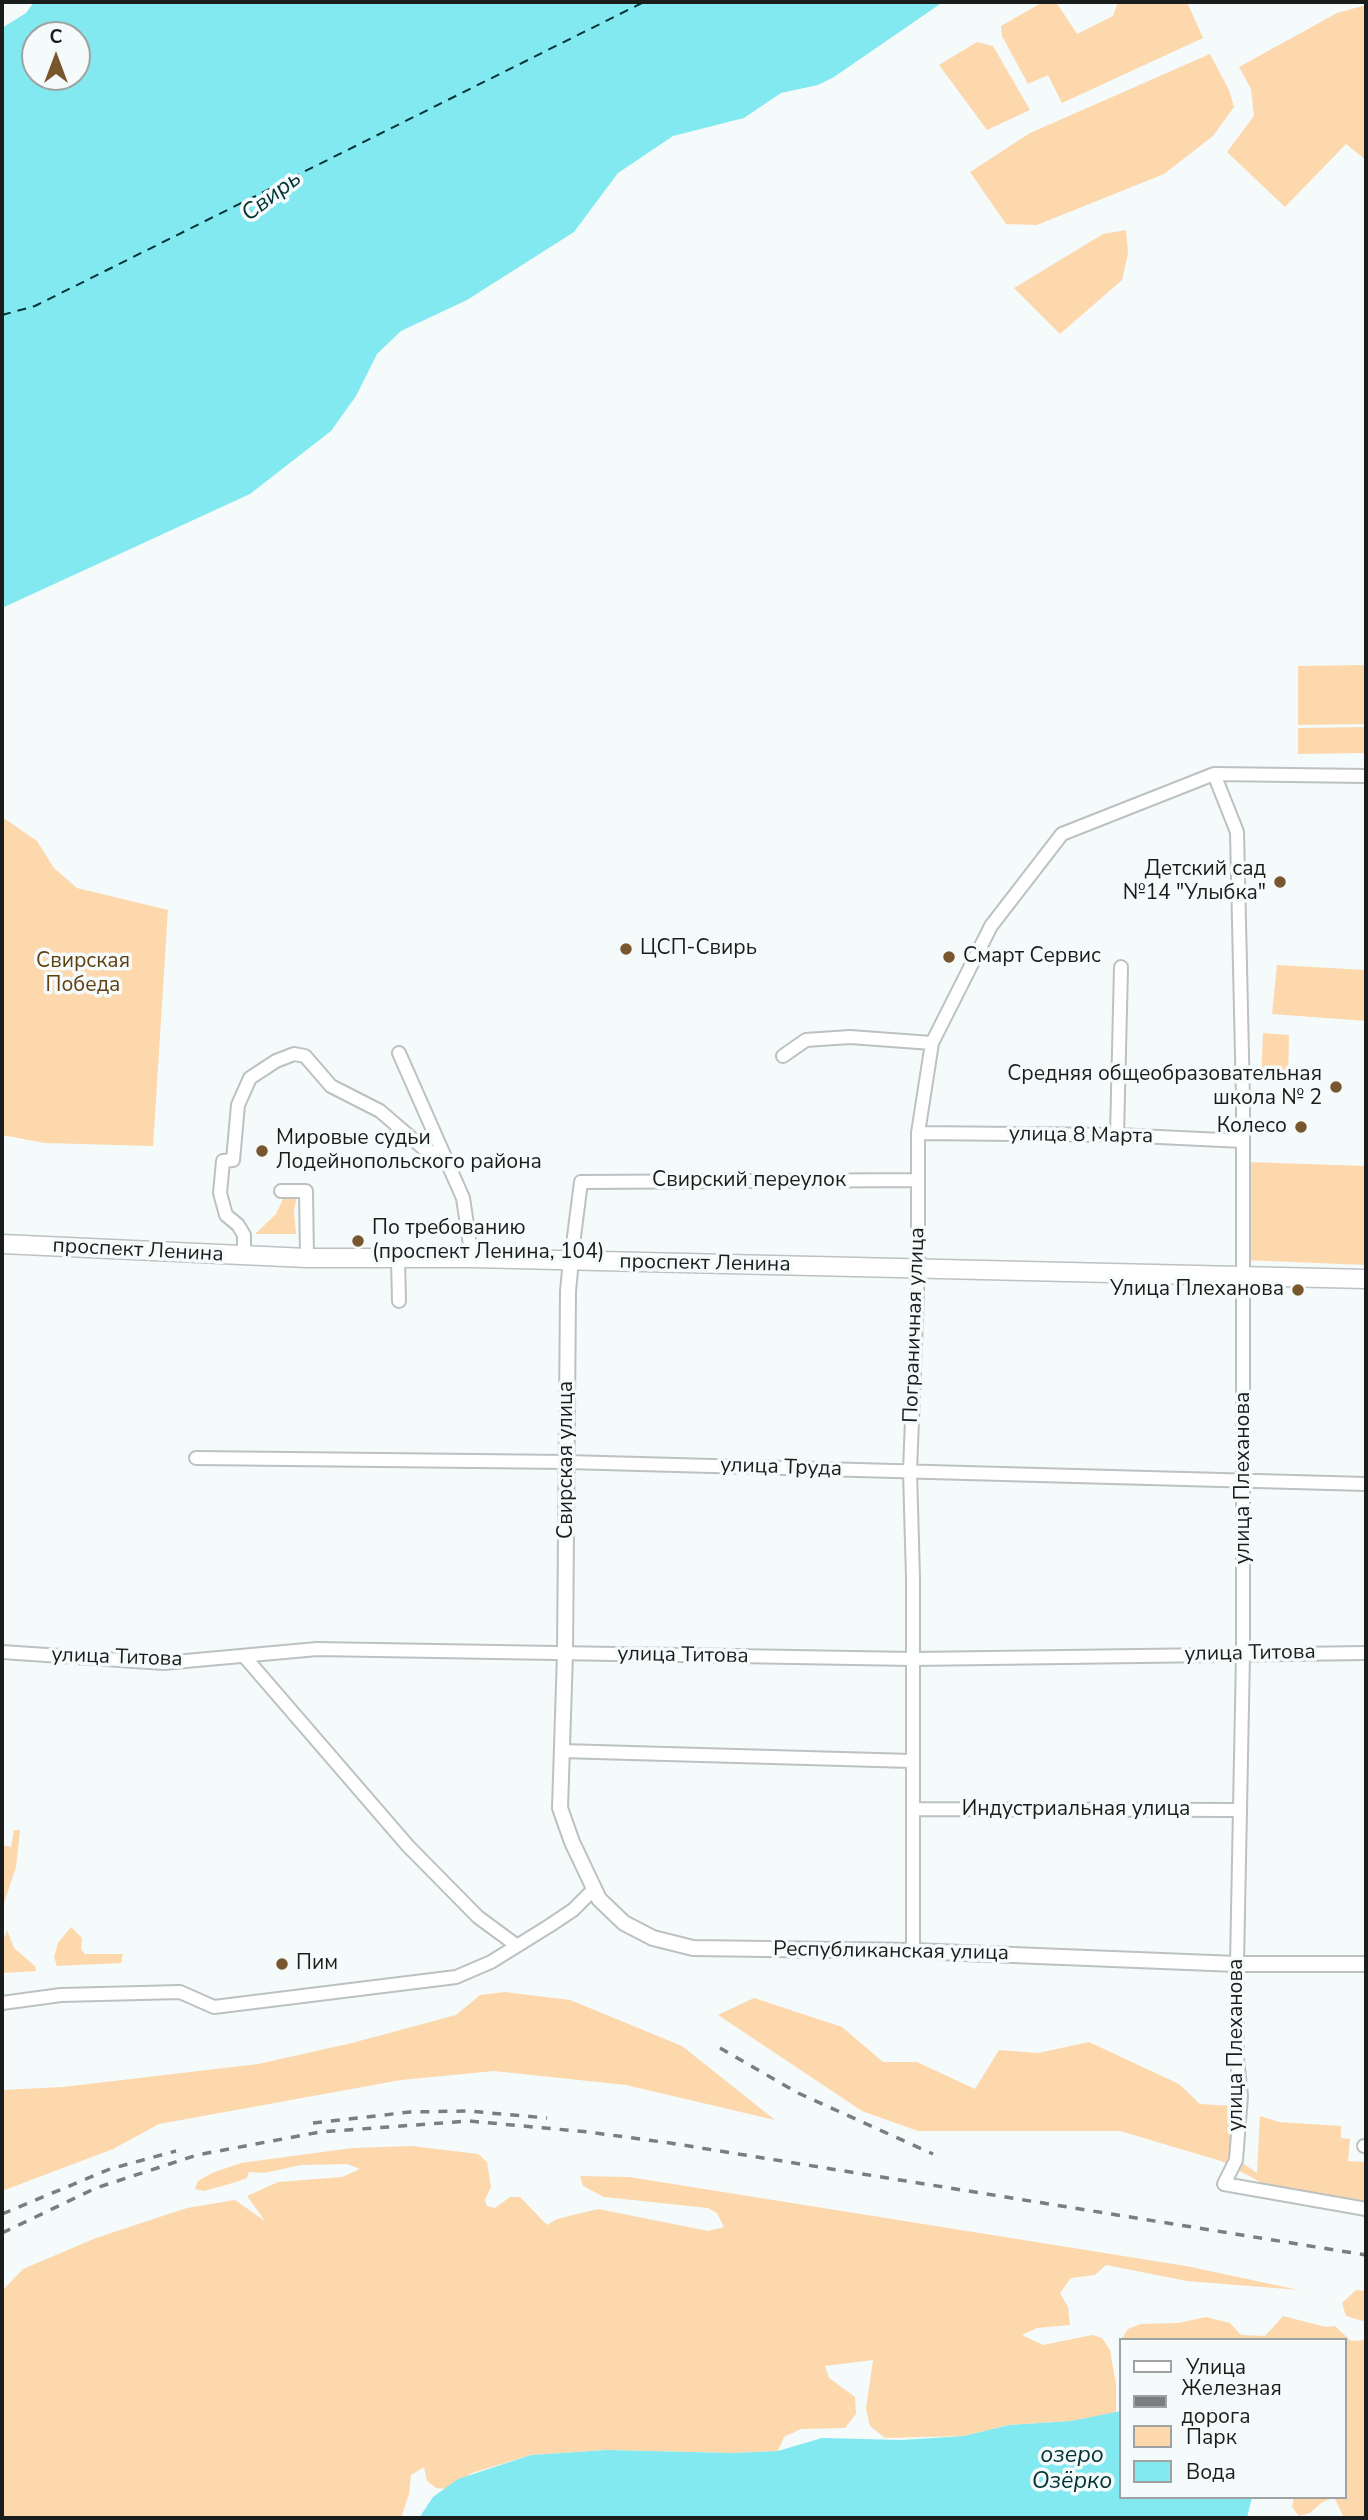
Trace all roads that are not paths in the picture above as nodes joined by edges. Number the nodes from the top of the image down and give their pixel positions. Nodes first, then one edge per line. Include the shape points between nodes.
1 (1214, 774) junction
2 (1366, 776) edge
3 (1121, 967) dead end
4 (932, 1043) junction
5 (399, 1053) dead end
6 (783, 1056) dead end
7 (918, 1133) junction
8 (1117, 1135) junction
9 (1243, 1141) junction
10 (447, 1160) junction
11 (918, 1180) junction
12 (581, 1182) joint
13 (281, 1191) dead end
14 (2, 1244) edge
15 (244, 1255) junction
16 (307, 1258) junction
17 (472, 1258) junction
18 (398, 1259) junction
19 (571, 1261) junction
20 (918, 1268) junction
21 (1244, 1275) junction
22 (1366, 1279) edge
23 (399, 1301) dead end
24 (196, 1458) dead end
25 (567, 1462) junction
26 (910, 1471) junction
27 (1245, 1481) junction
28 (1366, 1485) edge
29 (2, 1652) edge
30 (1366, 1653) edge
31 (565, 1654) junction
32 (1244, 1654) junction
33 (244, 1656) junction
34 (913, 1660) junction
35 (561, 1745) junction
36 (912, 1761) junction
37 (913, 1809) junction
38 (1239, 1810) junction
39 (594, 1889) junction
40 (516, 1945) junction
41 (913, 1951) junction
42 (1237, 1964) junction
43 (1366, 1964) edge
44 (2, 2003) edge
45 (1366, 2209) edge

1 - 2 street
1 - 4 street, Пограничная улица via 1062,834 991,926
1 - 9 street, улица Плеханова via 1237,832
3 - 8 street
4 - 6 street via 850,1037 806,1040
4 - 7 street, Пограничная улица
5 - 10 street
7 - 8 street, улица 8 Марта
7 - 11 street, Пограничная улица
8 - 9 street, улица 8 Марта
9 - 21 street, улица Плеханова
10 - 15 street via 423,1148 380,1111 331,1086 305,1056 294,1054 276,1061 250,1077 237,1105 233,1160 223,1161 220,1194 226,1215 244,1235
10 - 17 street via 463,1198
11 - 12 street, Свирский переулок
11 - 20 street, Пограничная улица
12 - 19 street, Свирская улица
13 - 16 street via 306,1191
14 - 15 main road, проспект Ленина
15 - 16 main road, проспект Ленина
16 - 18 main road, проспект Ленина
17 - 18 main road, проспект Ленина
17 - 19 main road, проспект Ленина
18 - 23 street
19 - 20 main road, проспект Ленина
19 - 25 street, Свирская улица
20 - 21 main road, проспект Ленина
20 - 26 street, Пограничная улица
21 - 22 main road, проспект Ленина
21 - 27 street, улица Плеханова
24 - 25 street, улица Труда
25 - 26 street, улица Труда
25 - 31 street, Свирская улица
26 - 27 street, улица Труда
26 - 34 street, Пограничная улица
27 - 28 street, улица Труда
27 - 32 street, улица Плеханова
29 - 33 street, улица Титова via 164,1663
30 - 32 street, улица Титова
31 - 33 street, улица Титова via 317,1649
31 - 34 street, улица Титова
31 - 35 street, Свирская улица
32 - 34 street, улица Титова
32 - 38 street, улица Плеханова
33 - 40 street via 408,1846 478,1917
34 - 36 street, Пограничная улица
35 - 36 street
35 - 39 street, Республиканская улица via 560,1808
36 - 37 street, Пограничная улица
37 - 38 street, Индустриальная улица
37 - 41 street, Пограничная улица
38 - 42 street, улица Плеханова
39 - 40 street via 573,1910
39 - 41 street, Республиканская улица via 624,1923 653,1938 693,1948
40 - 44 street via 456,1977 214,2007 180,1992 61,1995
41 - 42 street, Республиканская улица
42 - 43 street, Республиканская улица
42 - 45 street, улица Плеханова via 1241,2096 1236,2160 1224,2184

